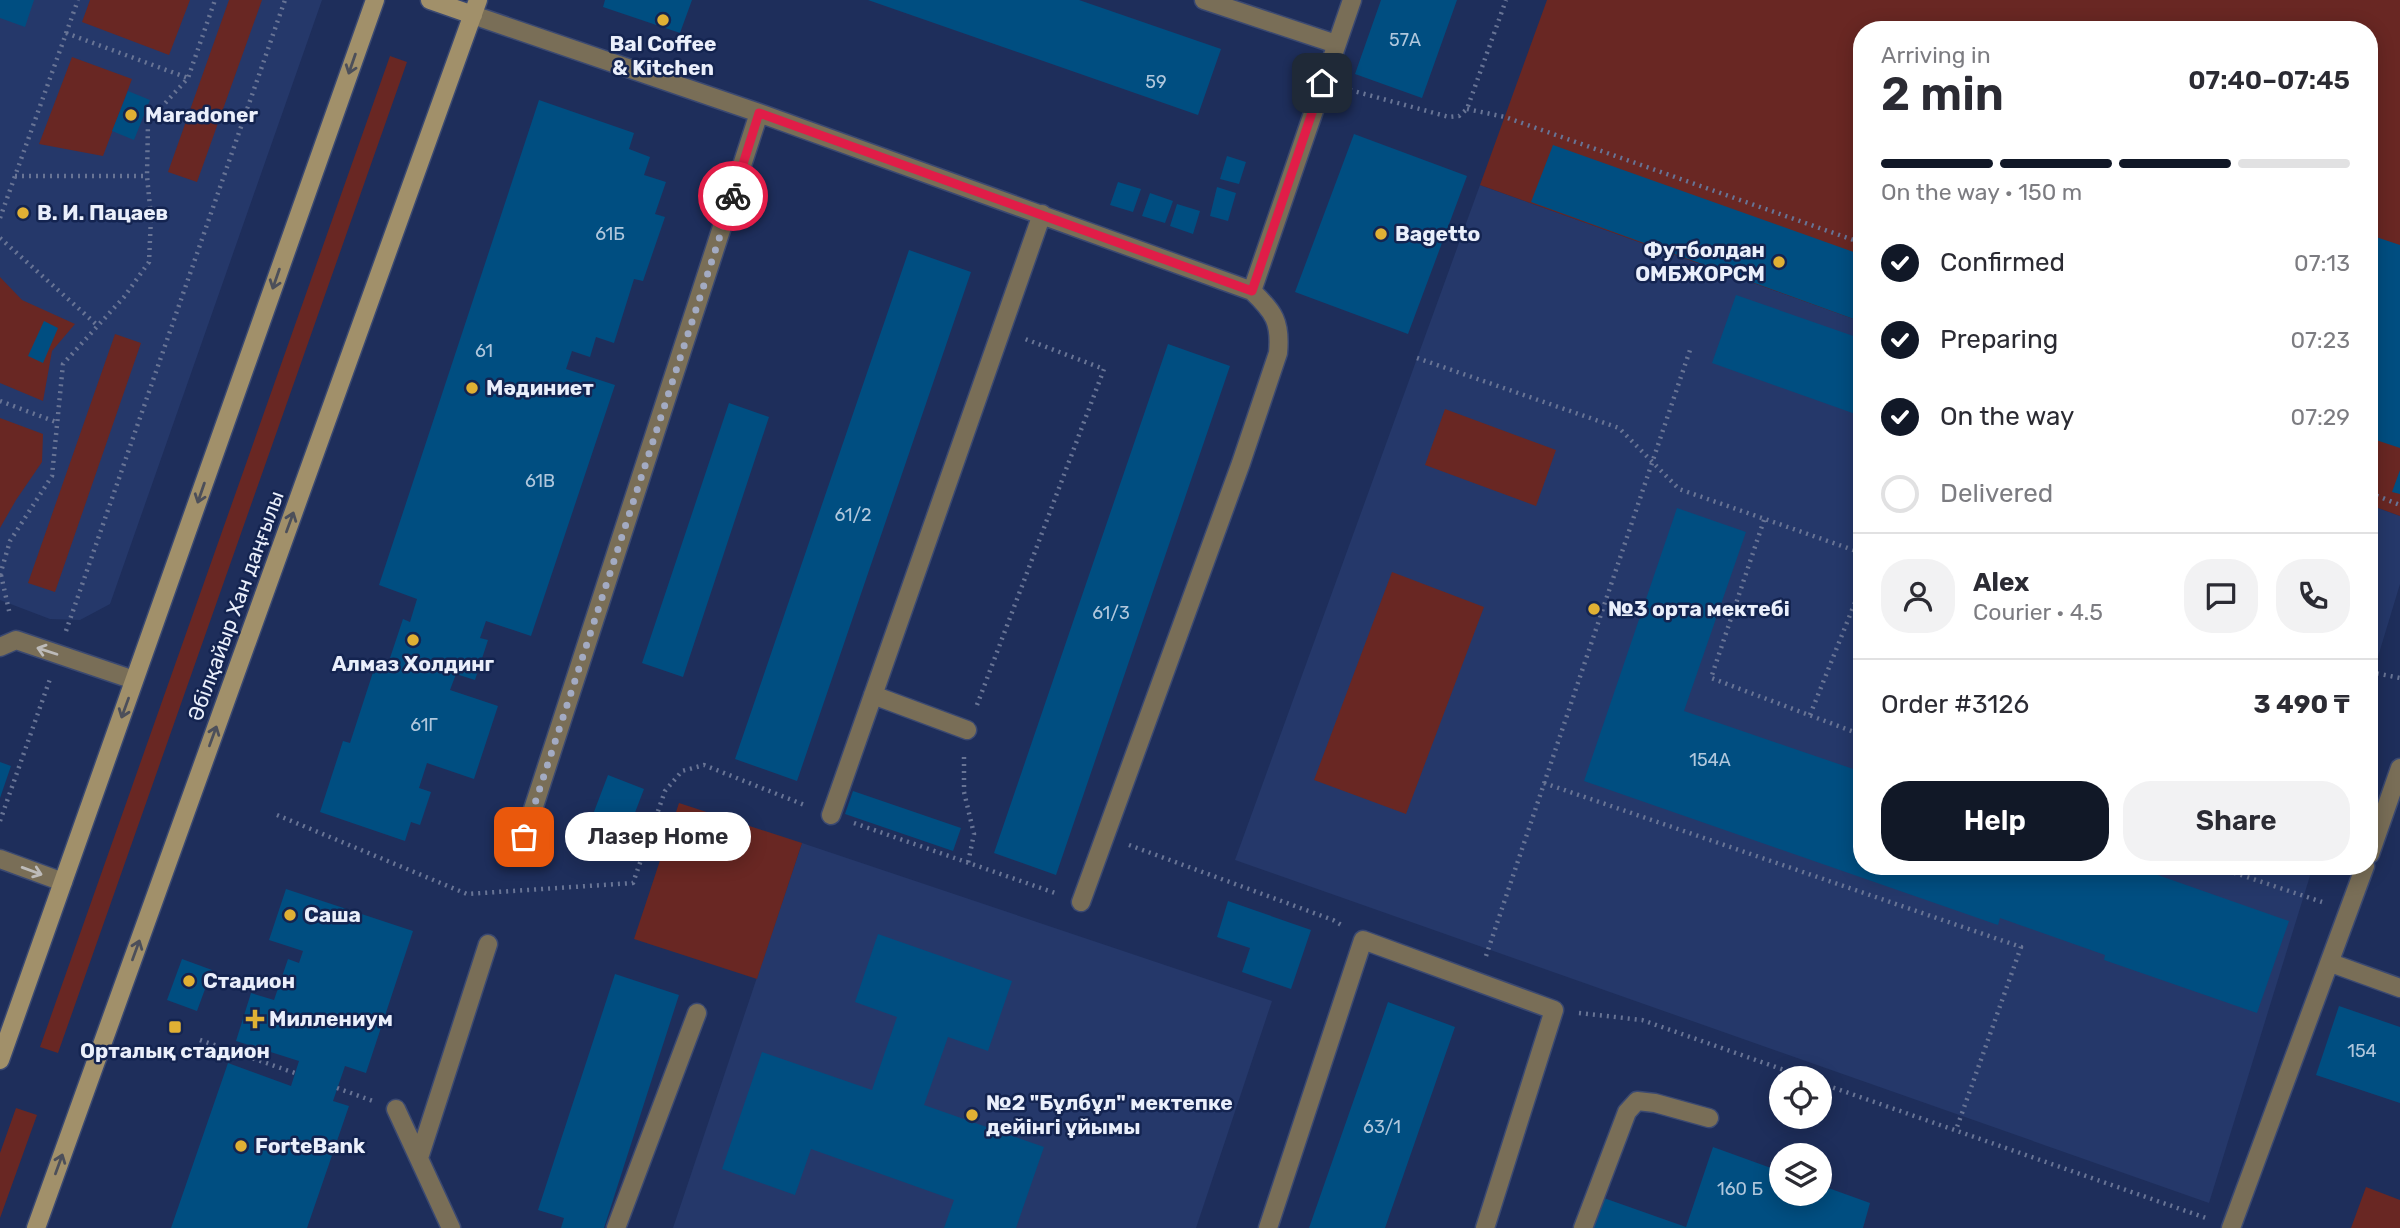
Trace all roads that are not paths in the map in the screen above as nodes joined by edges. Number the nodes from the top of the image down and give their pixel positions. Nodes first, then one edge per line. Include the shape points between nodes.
1 (375, 0) edge
2 (430, 0) edge
3 (1204, 0) edge
4 (1352, 0) edge
5 (475, 7) edge
6 (1336, 44) junction
7 (759, 113) junction
8 (1042, 214) junction
9 (1252, 291) junction
10 (0, 647) edge
11 (134, 680) junction
12 (873, 695) junction
13 (967, 730) road end
14 (2400, 768) edge
15 (831, 815) road end
16 (2378, 831) edge
17 (524, 837) dead end
18 (0, 859) edge
19 (2362, 875) edge
20 (63, 882) junction
21 (1081, 902) road end
22 (488, 944) dead end
23 (2331, 963) junction
24 (2400, 988) edge
25 (697, 1013) dead end
26 (0, 1059) edge
27 (396, 1109) road end
28 (1709, 1118) dead end
29 (419, 1158) junction
30 (2232, 1227) edge
31 (36, 1228) edge
32 (451, 1228) edge
33 (616, 1228) edge
34 (1268, 1228) edge
35 (1485, 1228) edge
36 (1583, 1228) edge

1 -> 11 main road
2 - 5 main road
3 - 6 lane
4 - 6 lane
5 - 7 lane
31 -> 5 main road, Әбілқайыр Хан даңғылы
6 - 9 lane
7 - 8 lane
7 - 17 lane
8 - 9 lane
8 - 12 lane
9 - 21 lane via 1275,317 1278,353
11 -> 10 lane via 16,640
11 -> 20 main road
12 - 13 lane
12 - 15 lane
14 - 16 lane
18 -> 20 lane
19 - 23 lane
20 - 26 main road
22 - 29 lane
23 - 24 lane
23 - 30 lane
25 - 33 lane
27 - 29 lane
28 - 36 lane via 1637,1101 1627,1112
29 - 32 lane
34 - 35 lane via 1363,940 1554,1010

